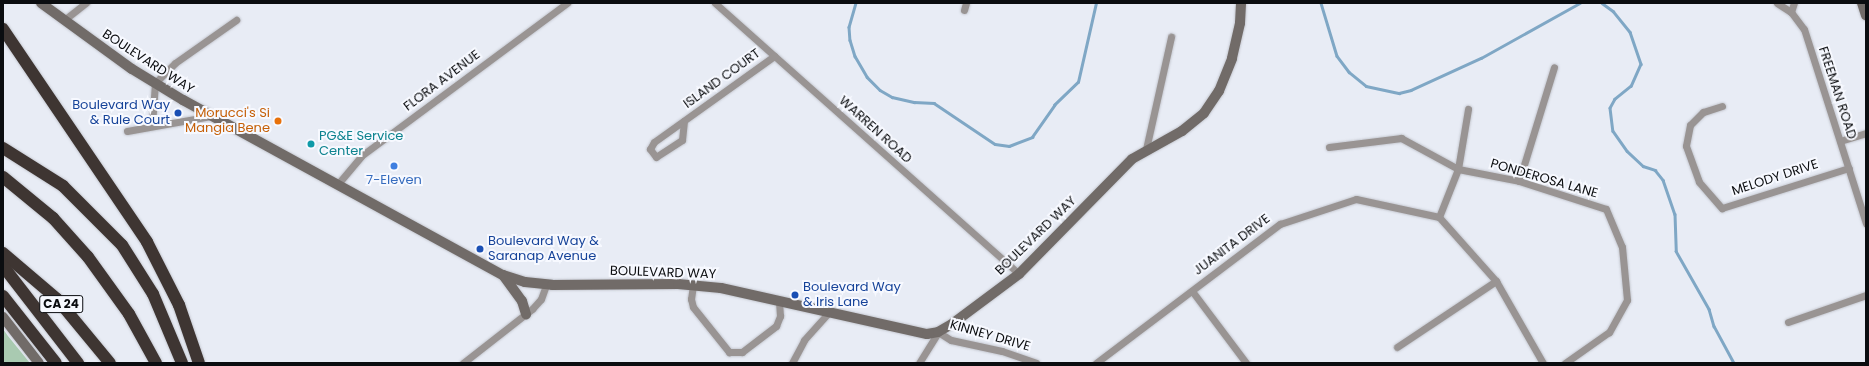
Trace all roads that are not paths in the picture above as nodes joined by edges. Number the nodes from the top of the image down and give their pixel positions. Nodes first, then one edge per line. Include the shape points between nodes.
1 (41, 3) edge
2 (86, 3) edge
3 (567, 3) edge
4 (715, 3) edge
5 (1241, 3) edge
6 (1777, 3) edge
7 (1794, 3) edge
8 (1862, 3) edge
9 (1791, 12) junction
10 (1866, 14) edge
11 (64, 20) junction
12 (236, 20) dead end
13 (3, 29) edge
14 (1171, 37) dead end
15 (774, 56) junction
16 (1554, 67) dead end
17 (155, 83) junction
18 (1722, 106) dead end
19 (1468, 109) dead end
20 (211, 116) junction
21 (684, 121) junction
22 (152, 125) junction
23 (127, 131) dead end
24 (1866, 133) edge
25 (1840, 141) junction
26 (1329, 147) dead end
27 (3, 148) edge
28 (1146, 149) junction
29 (1848, 168) junction
30 (1458, 169) junction
31 (3, 177) edge
32 (1518, 181) junction
33 (337, 186) junction
34 (1439, 218) junction
35 (1866, 223) edge
36 (3, 253) edge
37 (3, 266) edge
38 (1019, 274) junction
39 (503, 275) junction
40 (1496, 281) junction
41 (546, 285) junction
42 (693, 285) junction
43 (1192, 291) junction
44 (1866, 295) edge
45 (3, 296) edge
46 (779, 301) junction
47 (829, 312) junction
48 (526, 314) junction
49 (3, 317) edge
50 (1788, 322) dead end
51 (938, 332) junction
52 (1397, 347) dead end
53 (38, 363) edge
54 (56, 363) edge
55 (78, 363) edge
56 (110, 363) edge
57 (156, 363) edge
58 (182, 363) edge
59 (199, 363) edge
60 (463, 363) edge
61 (792, 363) edge
62 (919, 363) edge
63 (1036, 363) edge
64 (1096, 363) edge
65 (1246, 363) edge
66 (1543, 363) edge
67 (1565, 363) edge

1 - 11 street, BOULEVARD WAY
2 - 11 street
3 - 33 street, FLORA AVENUE via 361,156
4 - 15 street, WARREN ROAD
5 - 28 street, BOULEVARD WAY via 1240,23 1232,58 1219,91 1204,113 1182,131
6 - 9 street, FREEMAN ROAD
7 - 9 street
8 - 10 street
9 - 25 street, FREEMAN ROAD via 1804,29
11 - 17 street, BOULEVARD WAY
12 - 17 street via 175,63
13 - 59 highway via 150,247 180,305
14 - 28 street
15 - 21 street, ISLAND COURT
15 - 38 street, WARREN ROAD
16 - 32 street
17 - 20 street, BOULEVARD WAY
17 - 22 street
18 - 29 street, MELODY DRIVE via 1703,112 1690,125 1686,146 1699,182 1722,208
19 - 30 street
20 - 22 street
20 - 33 street, BOULEVARD WAY
21 - 21 street, ISLAND COURT via 654,142 650,149 656,157 682,140
22 - 23 street
24 - 25 street
25 - 29 street, FREEMAN ROAD
26 - 30 street, PONDEROSA LANE via 1401,138
27 - 58 highway via 63,186 122,245 158,305
28 - 38 street, BOULEVARD WAY via 1118,171
29 - 35 street, FREEMAN ROAD
30 - 32 street, PONDEROSA LANE
30 - 34 street
31 - 57 highway via 39,206 75,241 120,299
32 - 67 street, PONDEROSA LANE via 1606,209 1622,247 1627,300 1609,332
33 - 39 street, BOULEVARD WAY
34 - 40 street
34 - 43 street, JUANITA DRIVE via 1356,199 1280,224
36 - 56 highway, CA 24 via 57,299
37 - 55 highway
38 - 51 street, BOULEVARD WAY
39 - 41 street, BOULEVARD WAY
39 - 48 street via 522,301
40 - 52 street
40 - 66 street
41 - 42 street, BOULEVARD WAY
41 - 48 street via 541,300
42 - 46 street, BOULEVARD WAY via 721,288
42 - 46 street via 691,299 697,313 724,349 736,353 742,352 776,326 780,316
43 - 64 street, JUANITA DRIVE
43 - 65 street
44 - 50 street
45 - 54 highway
46 - 47 street, BOULEVARD WAY
47 - 51 street, BOULEVARD WAY via 913,333
47 - 61 street via 804,340
48 - 60 street
49 - 53 street
51 - 62 street
51 - 63 street, KINNEY DRIVE via 951,340 1002,351

